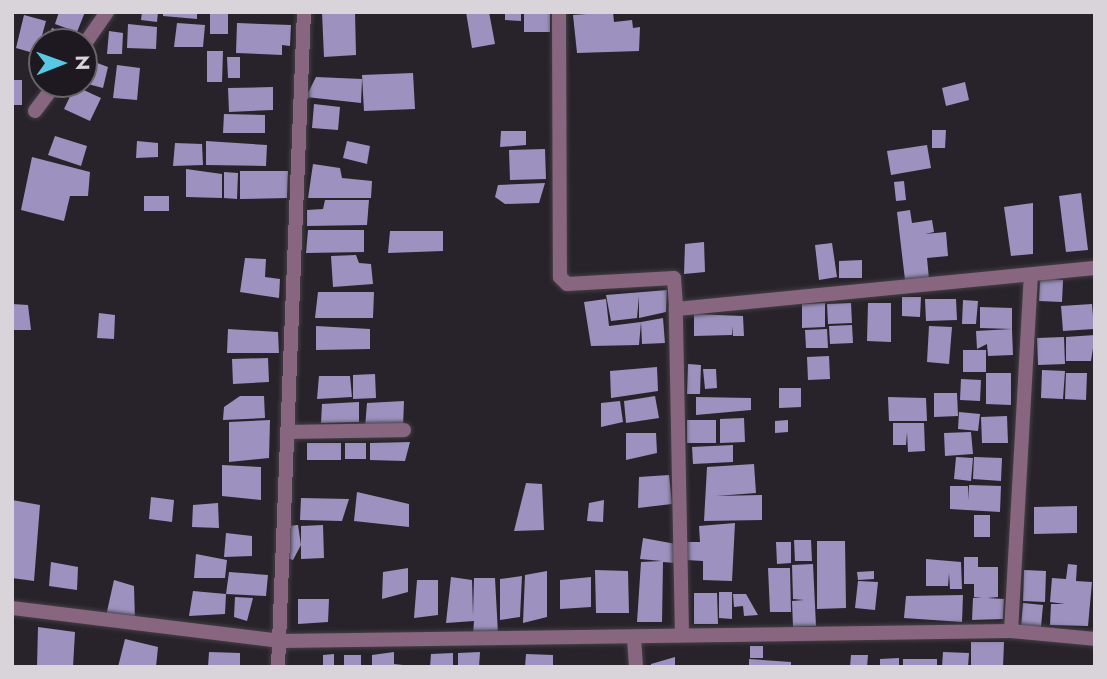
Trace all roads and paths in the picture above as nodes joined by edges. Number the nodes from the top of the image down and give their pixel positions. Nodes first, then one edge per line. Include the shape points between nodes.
1 (107, 12) edge
2 (304, 12) edge
3 (558, 12) edge
4 (96, 28) edge
5 (45, 98) edge
6 (35, 111) dead end
7 (1095, 268) edge
8 (1031, 276) junction
9 (677, 309) junction
10 (404, 430) dead end
11 (291, 432) junction
12 (12, 608) edge
13 (1011, 631) junction
14 (682, 635) junction
15 (634, 638) junction
16 (1095, 639) edge
17 (280, 641) junction
18 (278, 667) edge
19 (636, 667) edge

1 - 4 street
2 - 11 street
3 - 9 street via 560,277 567,284 674,278
5 - 6 street
7 - 8 street
8 - 9 street
8 - 13 street
9 - 14 street
10 - 11 street
11 - 17 street
12 - 17 street
13 - 14 street
13 - 16 street
14 - 15 street
15 - 17 street
15 - 19 street
17 - 18 street

